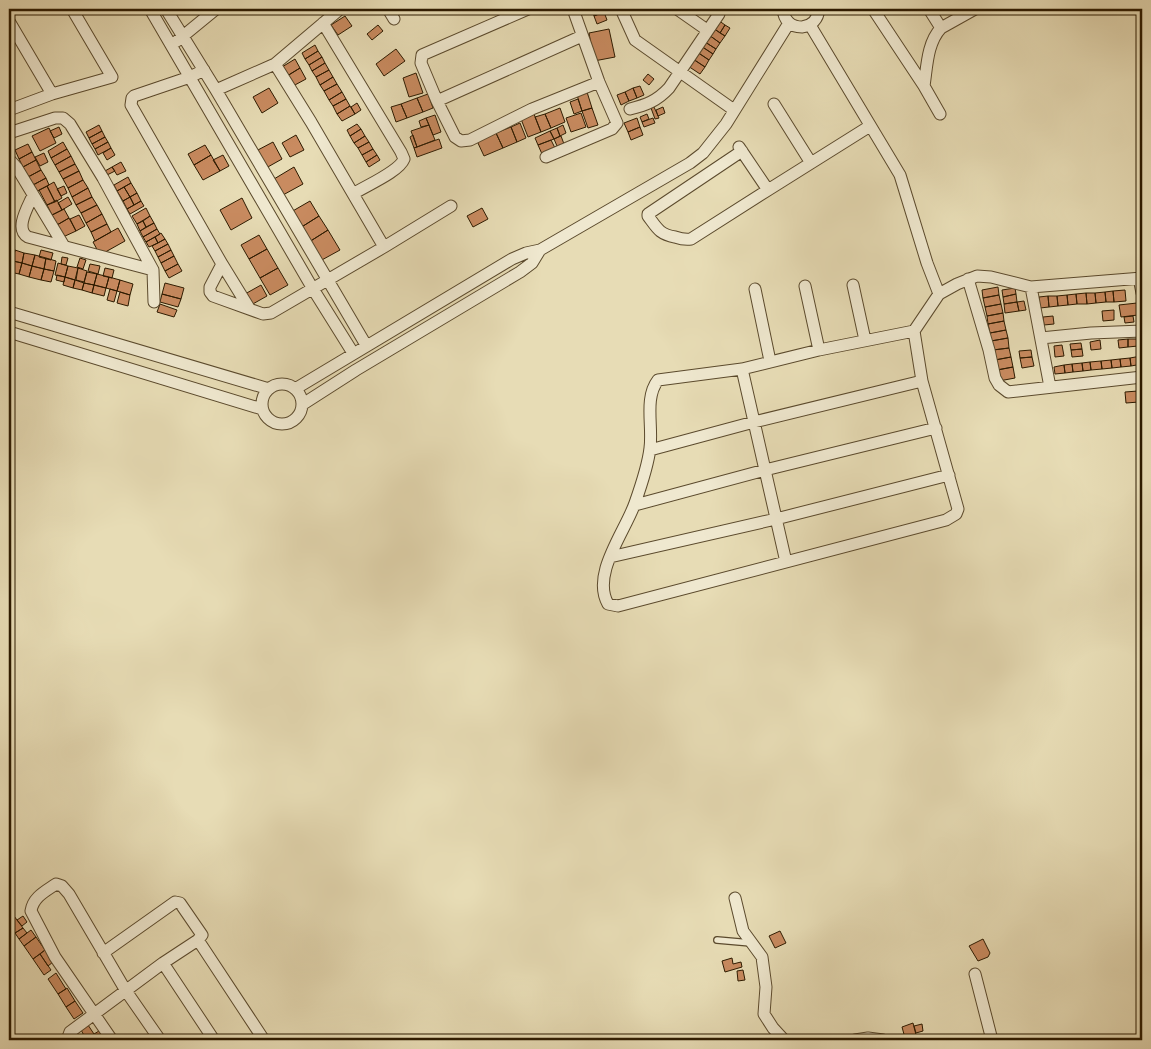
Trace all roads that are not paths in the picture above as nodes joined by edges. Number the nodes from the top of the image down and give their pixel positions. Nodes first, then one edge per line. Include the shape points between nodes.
1 (72, 9) edge
2 (150, 9) edge
3 (166, 9) edge
4 (216, 9) edge
5 (340, 9) edge
6 (388, 9) edge
7 (528, 9) edge
8 (573, 9) edge
9 (621, 9) edge
10 (677, 9) edge
11 (783, 9) edge
12 (819, 9) edge
13 (873, 9) edge
14 (929, 9) edge
15 (975, 9) edge
16 (718, 14) dead end
17 (394, 19) dead end
18 (9, 21) edge
19 (323, 23) junction
20 (789, 23) junction
21 (810, 25) junction
22 (941, 28) junction
23 (708, 30) junction
24 (582, 36) junction
25 (183, 37) junction
26 (171, 44) junction
27 (275, 64) junction
28 (204, 70) junction
29 (680, 71) junction
30 (190, 77) junction
31 (599, 82) junction
32 (924, 86) junction
33 (216, 90) junction
34 (52, 94) junction
35 (437, 102) junction
36 (774, 104) dead end
37 (630, 109) dead end
38 (9, 110) edge
39 (734, 110) junction
40 (940, 114) dead end
41 (870, 126) junction
42 (9, 133) edge
43 (546, 157) dead end
44 (9, 159) edge
45 (811, 163) junction
46 (768, 190) junction
47 (353, 194) junction
48 (33, 195) junction
49 (451, 206) dead end
50 (64, 246) junction
51 (384, 247) junction
52 (540, 250) junction
53 (222, 264) junction
54 (153, 270) junction
55 (1141, 278) edge
56 (968, 279) junction
57 (327, 281) junction
58 (805, 286) dead end
59 (853, 286) dead end
60 (1031, 286) junction
61 (313, 289) junction
62 (755, 289) dead end
63 (938, 290) junction
64 (1142, 293) edge
65 (154, 302) dead end
66 (249, 308) junction
67 (9, 312) edge
68 (914, 331) junction
69 (1142, 331) edge
70 (9, 332) edge
71 (1041, 338) junction
72 (865, 340) junction
73 (366, 345) junction
74 (819, 350) junction
75 (352, 353) junction
76 (770, 361) junction
77 (742, 369) junction
78 (1142, 377) edge
79 (922, 381) junction
80 (1050, 387) junction
81 (269, 389) junction
82 (295, 389) junction
83 (303, 404) junction
84 (262, 409) junction
85 (754, 422) junction
86 (936, 428) junction
87 (650, 450) junction
88 (765, 470) junction
89 (949, 475) junction
90 (634, 505) junction
91 (776, 519) junction
92 (610, 557) junction
93 (786, 562) junction
94 (735, 898) dead end
95 (198, 940) junction
96 (717, 940) dead end
97 (751, 943) junction
98 (103, 953) junction
99 (163, 963) junction
100 (975, 974) dead end
101 (126, 991) junction
102 (94, 1015) junction
103 (67, 1040) edge
104 (112, 1040) edge
105 (160, 1040) edge
106 (214, 1040) edge
107 (264, 1040) edge
108 (784, 1040) edge
109 (855, 1040) edge
110 (883, 1040) edge
111 (992, 1040) edge

1 - 34 street via 112,77
2 - 26 street
3 - 25 street
4 - 25 street
5 - 19 street
6 - 17 street
7 - 35 street via 422,55 421,63
8 - 24 street
9 - 29 street via 635,40
10 - 23 street
11 - 20 street
12 - 21 street via 817,18
13 - 32 street
14 - 22 street
15 - 22 street
16 - 23 street
18 - 34 street
19 - 27 street
19 - 47 street via 404,159 392,171
20 - 21 street via 797,27
20 - 39 street
21 - 41 street
22 - 32 street via 932,43
23 - 29 street
24 - 31 street
24 - 35 street
25 - 26 street
25 - 28 street
26 - 30 street
27 - 33 street
27 - 47 street
28 - 30 street
28 - 33 street
29 - 37 street via 660,98
29 - 39 street
30 - 53 street via 134,96 131,105
30 - 61 street
31 - 35 street via 532,109 470,140 461,141 455,136
31 - 43 street via 617,123
32 - 40 street
33 - 57 street
34 - 38 street
36 - 45 street
39 - 52 street via 714,140 690,163
41 - 45 street
41 - 63 street via 900,175
42 - 54 street via 56,118 63,118 70,124
44 - 48 street
45 - 46 street
46 - 46 street via 688,240 662,234 648,216 740,149
47 - 51 street
48 - 50 street
48 - 50 street via 22,224 24,234
49 - 51 street
50 - 54 street
51 - 57 street
52 - 73 street via 512,259
52 - 83 street via 532,263 520,272
53 - 66 street
53 - 66 street via 210,292 213,296
54 - 65 street
55 - 60 street
55 - 64 street
56 - 60 street via 991,277
56 - 63 street
56 - 80 street via 999,385 1008,392
57 - 61 street
57 - 73 street
58 - 74 street
59 - 72 street
60 - 71 street
61 - 66 street via 271,313 263,314
61 - 75 street
62 - 76 street
63 - 68 street
67 - 81 street
68 - 72 street
68 - 79 street
69 - 71 street
70 - 84 street
71 - 80 street
72 - 74 street
73 - 75 street
74 - 76 street
75 - 82 street
76 - 77 street
77 - 85 street
77 - 87 street via 658,380 651,396
78 - 80 street
79 - 85 street
79 - 86 street
81 - 82 street via 285,384
81 - 84 street via 263,398
82 - 83 street
83 - 84 street via 299,416 286,425 270,421
85 - 87 street
85 - 88 street
86 - 88 street
86 - 89 street
87 - 90 street
88 - 90 street
88 - 91 street
89 - 91 street
89 - 93 street via 958,510 946,520
90 - 92 street
91 - 92 street
91 - 93 street
92 - 93 street via 603,580 604,596 608,604 618,606
94 - 97 street via 743,931
95 - 98 street via 201,932 180,903 175,902
95 - 99 street
95 - 107 street
96 - 97 lane
97 - 108 street via 762,957 766,987 764,1014
98 - 101 street
98 - 102 street via 62,886 56,884 32,903 31,911 55,957
99 - 101 street
99 - 106 street
100 - 111 street
101 - 102 street
101 - 105 street
102 - 103 street via 70,1032
102 - 104 street
109 - 110 street

